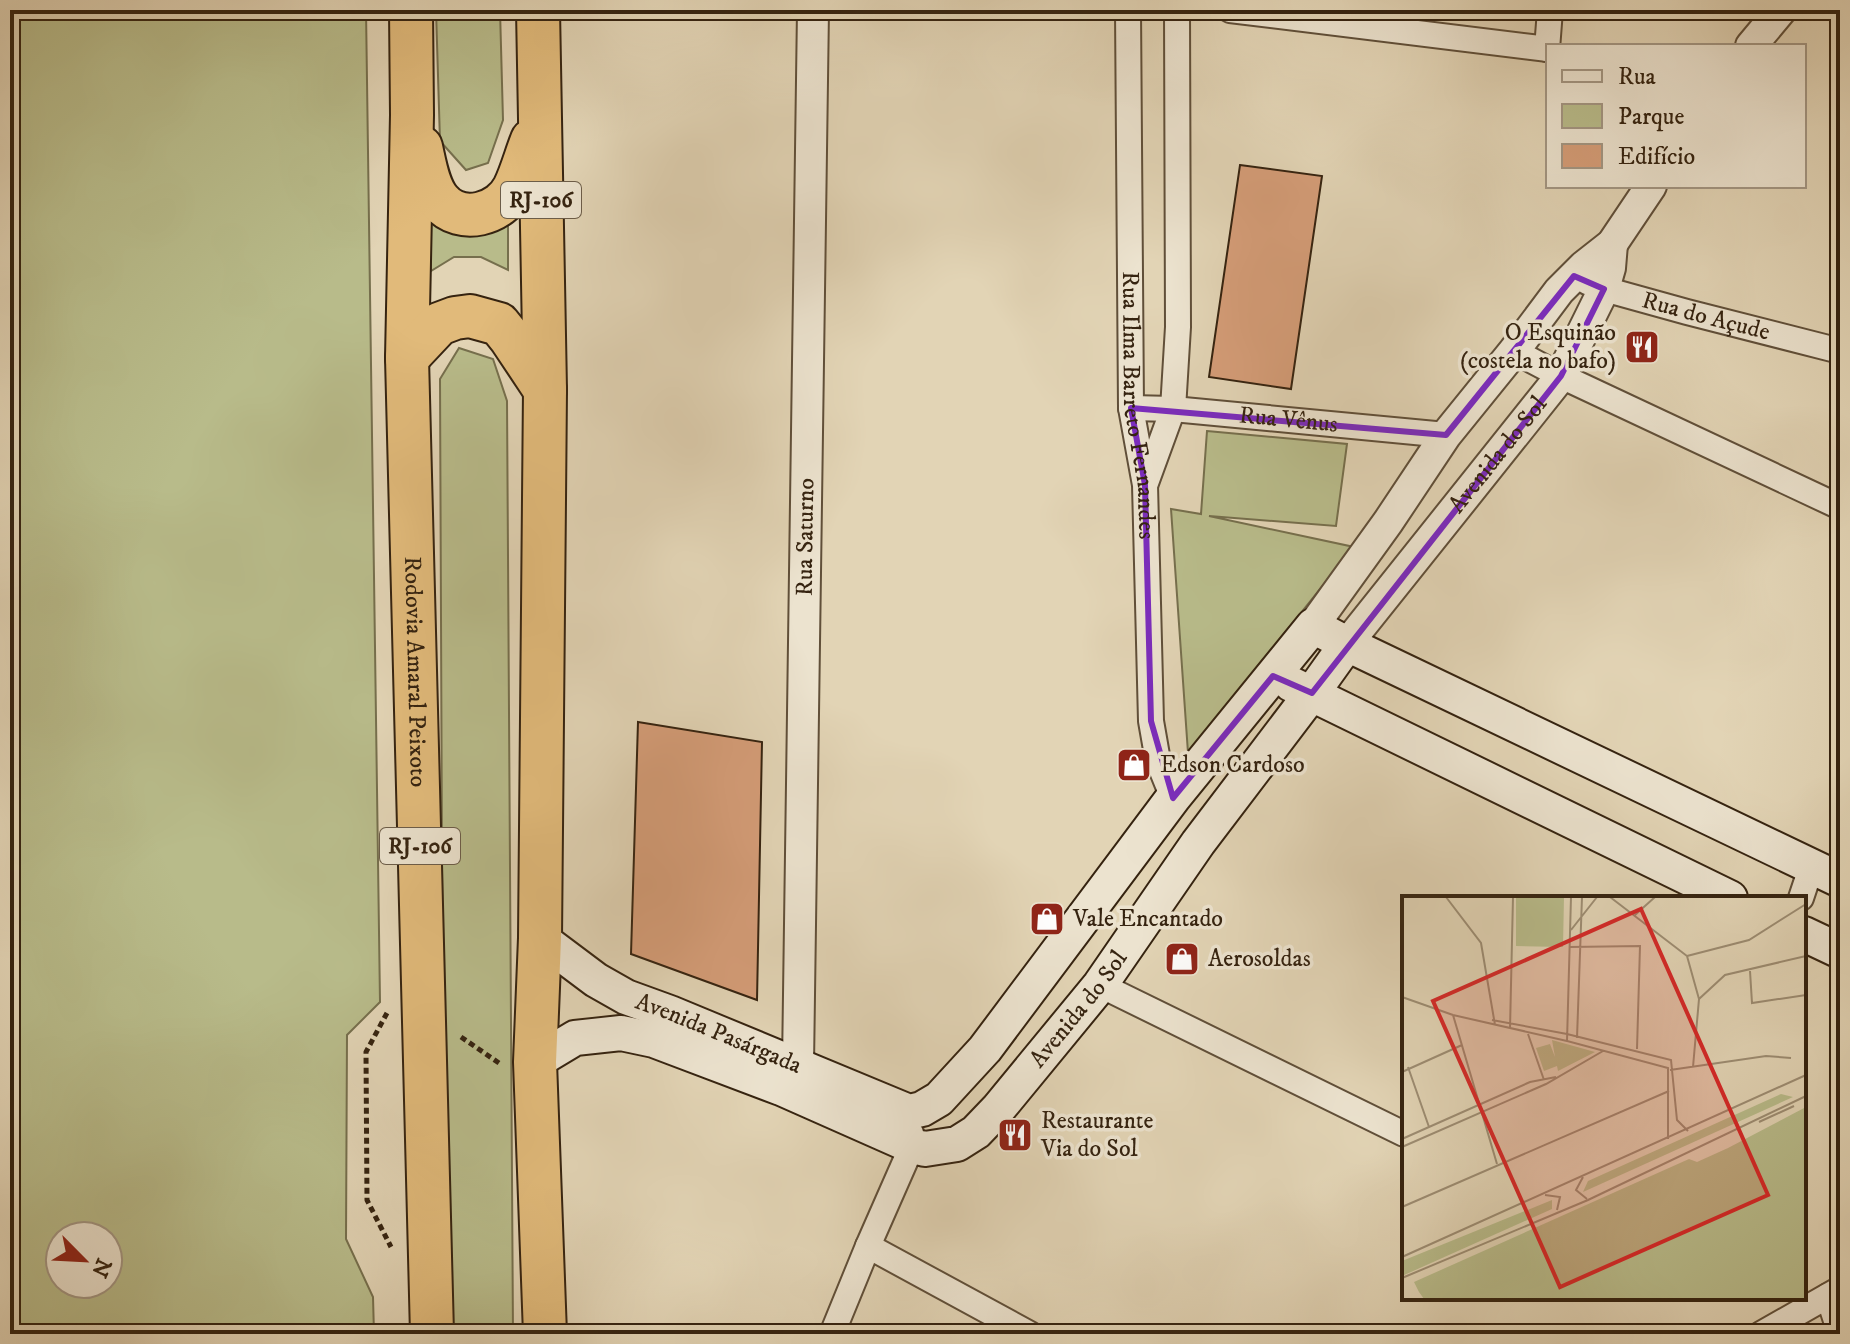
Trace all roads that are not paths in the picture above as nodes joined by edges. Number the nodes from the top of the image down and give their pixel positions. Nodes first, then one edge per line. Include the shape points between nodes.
1 (411, 10) edge
2 (538, 10) edge
3 (813, 10) edge
4 (1128, 10) edge
5 (1177, 10) edge
6 (1230, 10) edge
7 (1550, 10) edge
8 (1781, 10) edge
9 (1547, 44) edge
10 (1753, 44) edge
11 (1546, 49) edge
12 (412, 115) junction
13 (540, 119) junction
14 (1650, 188) edge
15 (1612, 244) junction
16 (1574, 276) junction
17 (1604, 289) junction
18 (1514, 351) junction
19 (1840, 351) edge
20 (407, 358) junction
21 (1561, 376) junction
22 (545, 390) junction
23 (1131, 408) junction
24 (1173, 409) junction
25 (1446, 435) junction
26 (1145, 485) junction
27 (1840, 507) edge
28 (1313, 626) junction
29 (1347, 644) junction
30 (1273, 676) junction
31 (1312, 693) junction
32 (1173, 798) junction
33 (1826, 872) edge
34 (1726, 896) edge
35 (1803, 896) edge
36 (1806, 935) edge
37 (540, 938) junction
38 (1840, 951) edge
39 (1100, 985) junction
40 (798, 1065) junction
41 (536, 1075) junction
42 (909, 1112) junction
43 (1402, 1133) edge
44 (912, 1146) junction
45 (868, 1246) junction
46 (1834, 1293) edge
47 (1840, 1333) edge
48 (432, 1334) edge
49 (545, 1334) edge
50 (832, 1334) edge
51 (1030, 1334) edge
52 (1761, 1334) edge

1 - 12 highway, Rodovia Amaral Peixoto / RJ-106
2 - 13 highway, RJ-106
3 - 40 street, Rua Saturno
4 - 23 street, Rua Ilma Barreto Fernandes
5 - 24 street, Rua Ilma Barreto Fernandes via 1178,327
6 - 11 street
7 - 9 street
8 - 10 street
12 - 13 highway via 434,192 441,203 475,215 505,201
12 - 20 highway, Rodovia Amaral Peixoto / RJ-106
13 - 22 highway, RJ-106
14 - 15 street
15 - 16 street, Avenida do Sol
15 - 17 street, Avenida do Sol
16 - 17 street, Rua do Açude
16 - 18 street, Avenida do Sol
17 - 19 street, Rua do Açude
17 - 21 street, Avenida do Sol
18 - 21 street
18 - 25 street, Avenida do Sol
20 - 22 highway via 439,324 470,316 485,319 499,324
20 - 48 highway, Rodovia Amaral Peixoto / RJ-106
21 - 27 street
21 - 29 street, Avenida do Sol
22 - 37 highway, RJ-106
23 - 24 street, Rua Vênus
23 - 26 street, Rua Ilma Barreto Fernandes
24 - 25 street, Rua Vênus
24 - 26 street, Rua Ilma Barreto Fernandes
25 - 28 street, Avenida do Sol
26 - 32 street, Rua Ilma Barreto Fernandes via 1151,721 1158,761
28 - 29 main road
28 - 30 main road, Avenida do Sol
29 - 31 main road, Avenida do Sol
29 - 33 main road
30 - 31 main road
30 - 32 main road, Avenida do Sol
31 - 34 main road
31 - 39 main road, Avenida do Sol via 1198,843
32 - 42 main road, Avenida do Sol via 985,1049 939,1099
33 - 35 street
36 - 38 main road
37 - 40 main road, Avenida Pasárgada via 626,997
37 - 41 highway, RJ-106
39 - 43 street
39 - 44 main road, Avenida do Sol via 976,1132 948,1146
40 - 42 main road, Avenida Pasárgada
41 - 44 main road, Avenida Pasárgada via 559,1046 575,1038 621,1033 781,1088
41 - 49 highway, RJ-106
42 - 44 street
44 - 45 street
45 - 50 street
45 - 51 street
46 - 47 street
46 - 52 street

